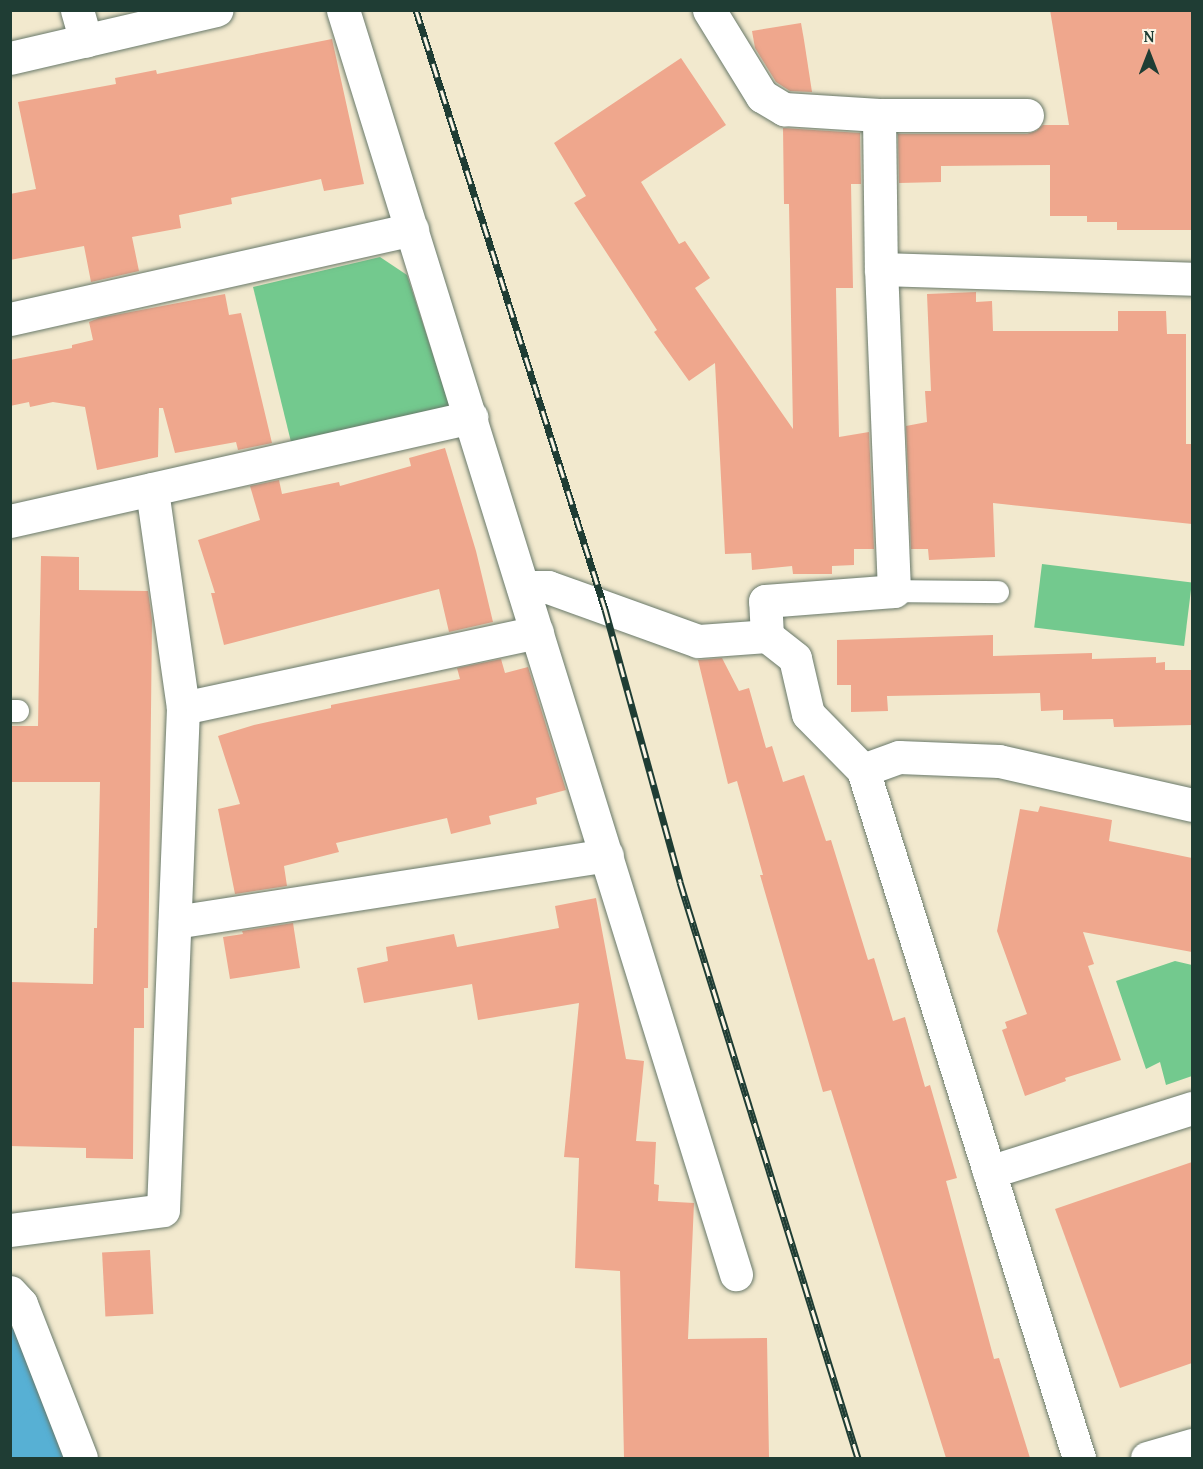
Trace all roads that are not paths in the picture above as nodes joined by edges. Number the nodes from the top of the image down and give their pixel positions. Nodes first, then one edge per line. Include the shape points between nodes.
1 (217, 10) edge
2 (343, 10) edge
3 (709, 10) edge
4 (81, 26) edge
5 (10, 58) edge
6 (879, 115) junction
7 (1027, 115) dead end
8 (412, 229) junction
9 (881, 269) junction
10 (1192, 279) edge
11 (10, 320) edge
12 (471, 417) junction
13 (152, 489) junction
14 (10, 521) edge
15 (523, 587) junction
16 (894, 591) junction
17 (998, 592) dead end
18 (537, 632) junction
19 (767, 636) junction
20 (183, 708) junction
21 (863, 770) junction
22 (1192, 805) edge
23 (607, 855) junction
24 (175, 922) junction
25 (1192, 1107) edge
26 (989, 1172) junction
27 (10, 1230) edge
28 (736, 1274) dead end
29 (10, 1292) edge
30 (1192, 1445) edge
31 (81, 1458) edge
32 (1079, 1458) edge
33 (1147, 1458) edge

1 - 4 street
2 - 8 street
3 - 6 street via 762,96 784,109
4 - 5 street
6 - 7 street
6 - 9 street
8 - 11 street
8 - 12 street
9 - 10 street
9 - 16 street
12 - 13 street
12 - 15 street
13 - 14 street
13 - 20 street
15 - 18 street
15 - 19 street via 548,587 698,641
16 - 17 lane
16 - 19 street via 765,601
18 - 20 street
18 - 23 street
19 - 21 street via 795,658 808,714
20 - 24 street
21 - 22 street via 899,757 999,761
21 - 26 street
23 - 24 street
23 - 28 street
24 - 27 street via 163,1209
25 - 26 street
26 - 32 street
29 - 31 street via 21,1304
30 - 33 street

